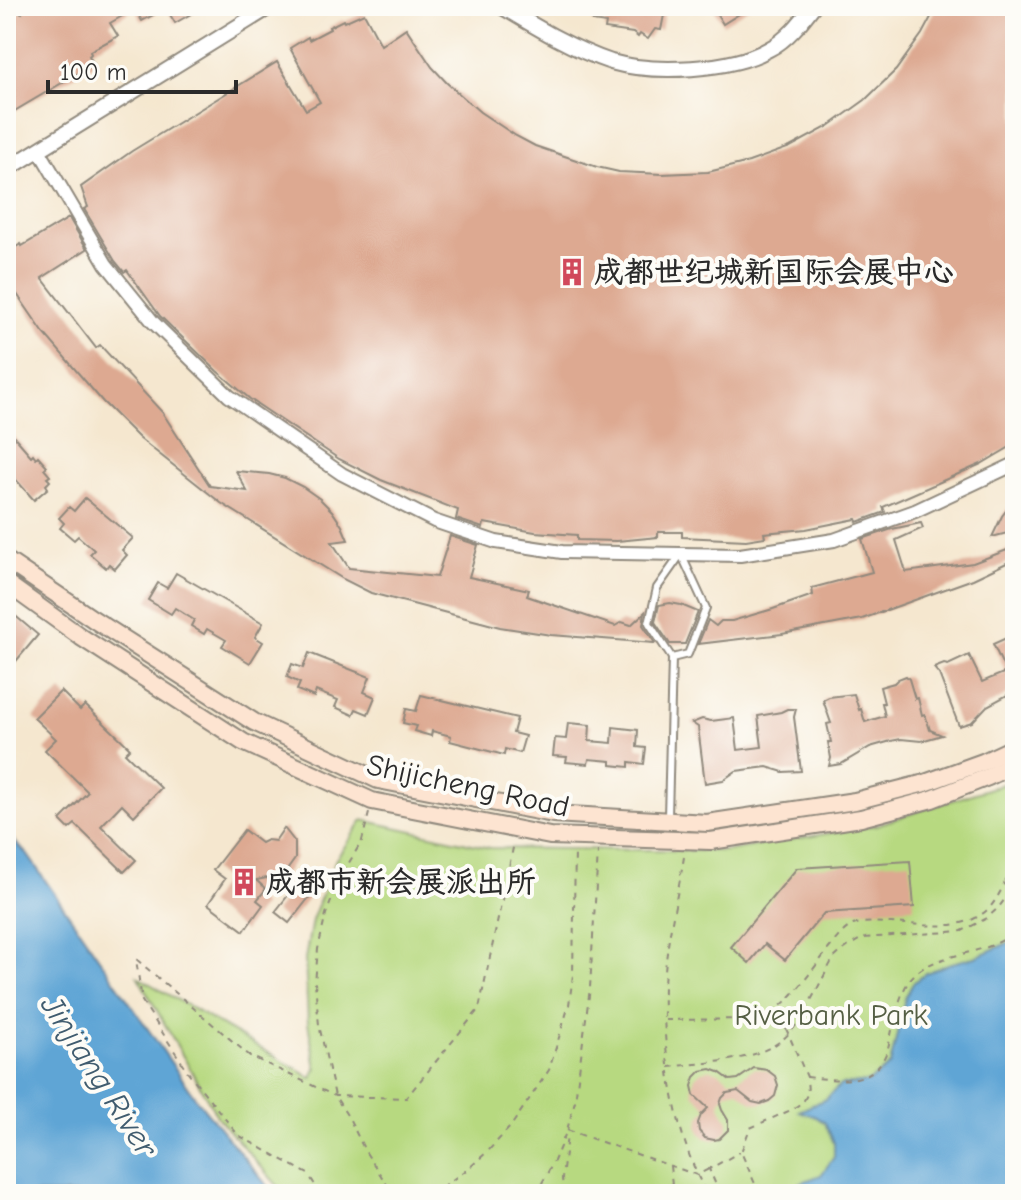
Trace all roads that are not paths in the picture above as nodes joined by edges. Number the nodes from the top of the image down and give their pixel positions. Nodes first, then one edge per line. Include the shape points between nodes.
1 (501, 6) edge
2 (813, 6) edge
3 (267, 7) edge
4 (39, 150) junction
5 (6, 170) edge
6 (1015, 464) edge
7 (681, 554) junction
8 (6, 560) edge
9 (6, 583) edge
10 (672, 658) junction
11 (1015, 747) edge
12 (1015, 764) edge
13 (668, 821) junction

1 - 2 street via 581,51 614,63 693,69 771,49
3 - 4 street
4 - 5 street
4 - 7 street via 106,264 153,322 229,396 342,474 434,521 496,542 562,552
6 - 7 street via 915,511 834,540 740,555
7 - 10 lane via 657,588 649,623
7 - 10 lane via 706,608 688,654
8 - 13 main road, Shijicheng Road via 254,722 378,780 553,814
9 - 12 main road, Shijicheng Road via 243,742 372,801 550,836 711,841 861,818 932,799
10 - 13 lane
11 - 13 main road, Shijicheng Road via 925,783 855,801 707,823

